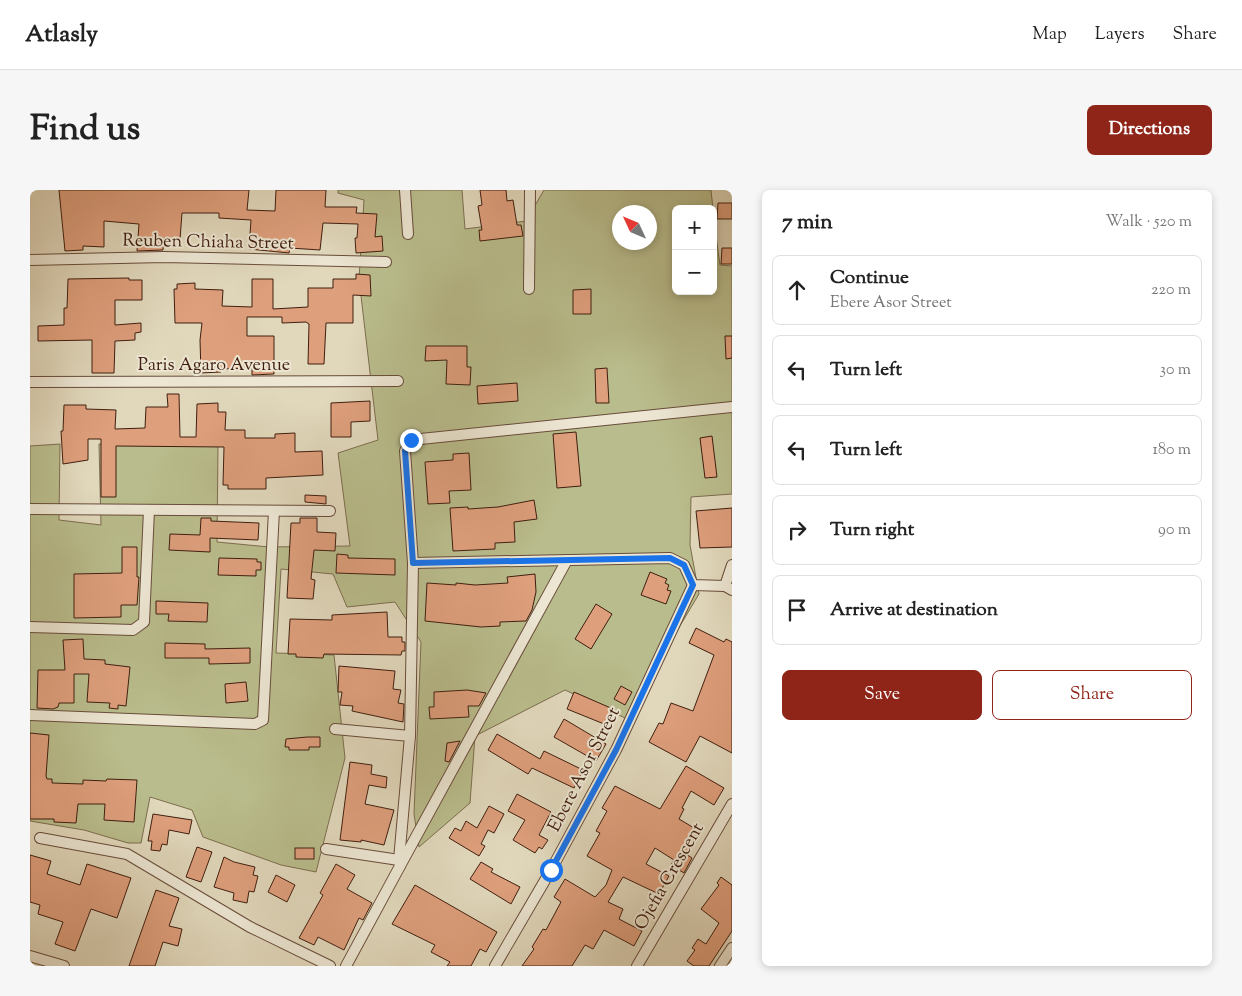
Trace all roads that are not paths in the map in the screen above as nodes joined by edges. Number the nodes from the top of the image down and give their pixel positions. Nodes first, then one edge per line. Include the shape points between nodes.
1 (405, 190) edge
2 (530, 190) edge
3 (408, 234) dead end
4 (30, 260) edge
5 (386, 262) dead end
6 (529, 289) dead end
7 (398, 381) dead end
8 (30, 382) edge
9 (732, 407) edge
10 (30, 510) edge
11 (149, 510) junction
12 (274, 511) junction
13 (330, 511) dead end
14 (567, 560) junction
15 (413, 563) junction
16 (732, 565) edge
17 (693, 585) junction
18 (729, 588) edge
19 (30, 627) edge
20 (30, 715) edge
21 (335, 729) dead end
22 (410, 736) junction
23 (732, 804) edge
24 (40, 838) dead end
25 (326, 849) dead end
26 (399, 863) junction
27 (732, 948) edge
28 (30, 956) edge
29 (64, 966) edge
30 (330, 966) edge
31 (346, 966) edge
32 (496, 966) edge
33 (637, 966) edge
34 (720, 966) edge

1 - 3 street
2 - 6 street
4 - 5 street, Reuben Chiaha Street via 164,257
7 - 8 street, Paris Agaro Avenue
9 - 15 street via 411,440 405,451
10 - 11 street
11 - 12 street
11 - 19 street via 144,622 140,627 133,630
12 - 13 street
12 - 20 street via 263,720 255,724
14 - 15 street
14 - 17 street via 670,558 684,565
14 - 26 street
15 - 22 street
16 - 18 street
17 - 18 street
17 - 32 street, Ebere Asor Street via 616,750
21 - 22 street
22 - 26 street
23 - 33 street, Ojefia Crescent
24 - 30 street via 127,854 250,928
25 - 26 street
26 - 31 street
27 - 34 street
28 - 29 street

